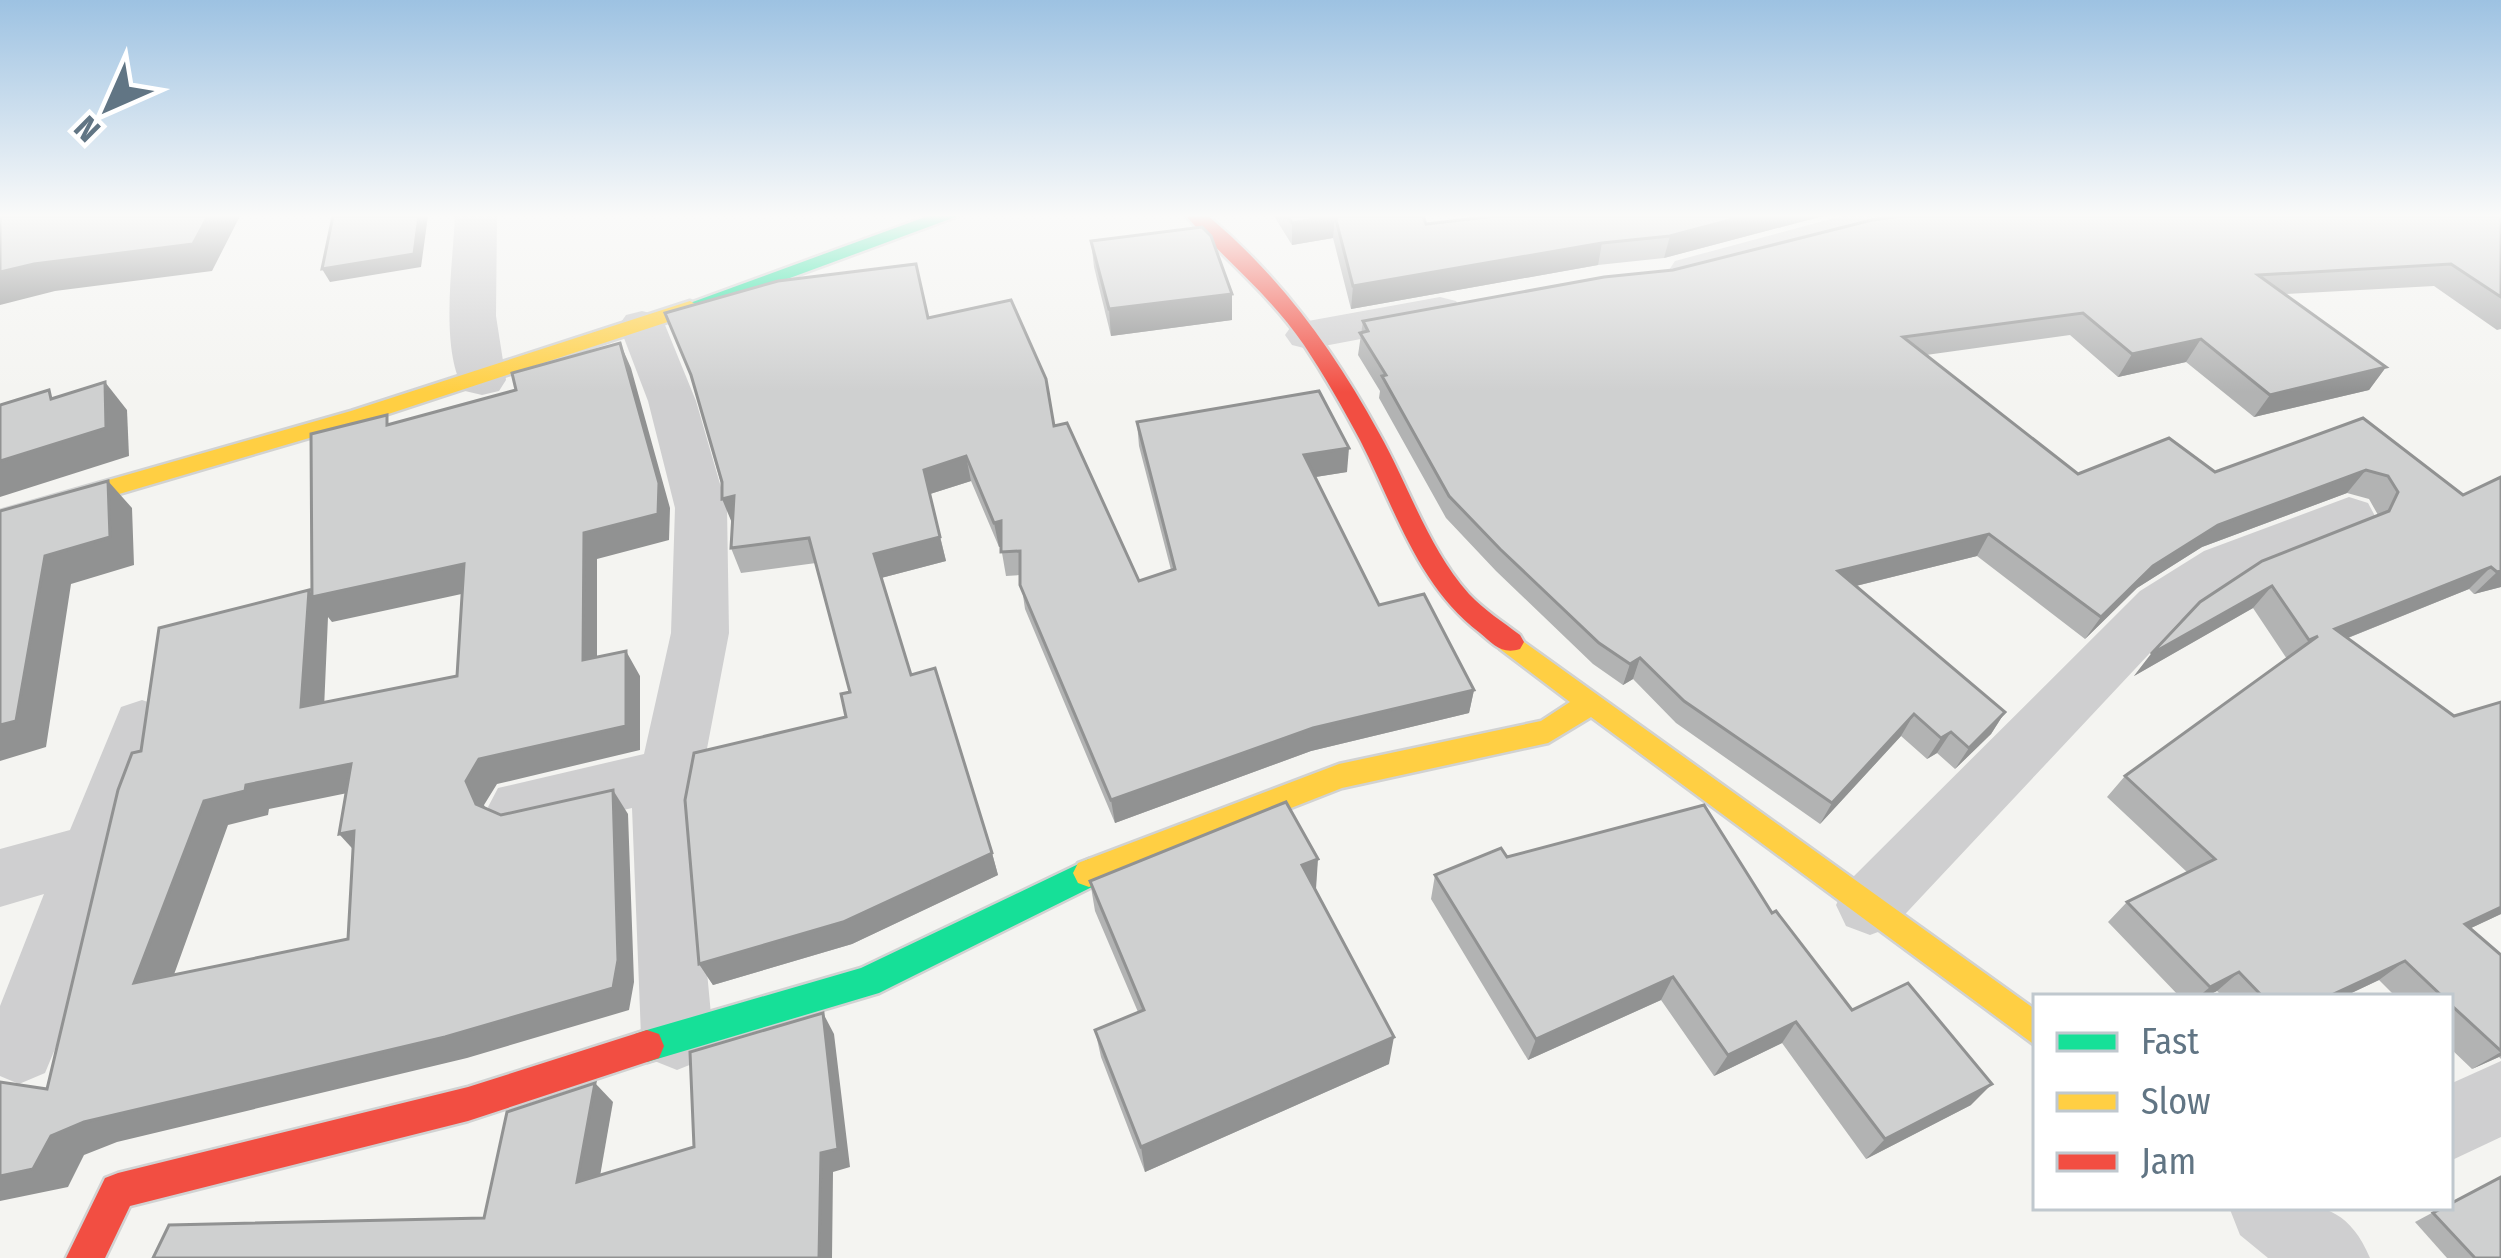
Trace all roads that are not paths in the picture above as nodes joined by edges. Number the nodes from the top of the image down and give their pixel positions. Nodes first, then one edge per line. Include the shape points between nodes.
1 (474, 275) edge
2 (783, 275) edge
3 (1262, 275) edge
4 (1662, 275) edge
5 (1643, 278) edge
6 (1486, 303) edge
7 (642, 325) junction
8 (1308, 335) junction
9 (482, 380) junction
10 (2349, 516) dead end
11 (0, 520) edge
12 (1589, 704) junction
13 (142, 724) edge
14 (671, 774) junction
15 (520, 807) edge
16 (94, 851) junction
17 (0, 878) edge
18 (1870, 905) junction
19 (2033, 1028) edge
20 (677, 1036) junction
21 (19, 1049) dead end
22 (2501, 1097) edge
23 (2453, 1122) edge
24 (85, 1258) edge

1 - 9 street
2 - 7 street
3 - 8 street
4 - 5 street
6 - 8 street
7 - 9 street
7 - 14 street via 701,508 700,633
8 - 12 street via 1462,603
9 - 11 street
10 - 18 street via 2223,565 2160,606
12 - 18 street
12 - 20 street via 1548,730 1339,776 1111,862 867,982
13 - 16 street
14 - 15 street
14 - 20 street via 661,822
16 - 17 street
16 - 21 street
18 - 19 street
20 - 24 street via 468,1105 118,1191
22 - 23 street

